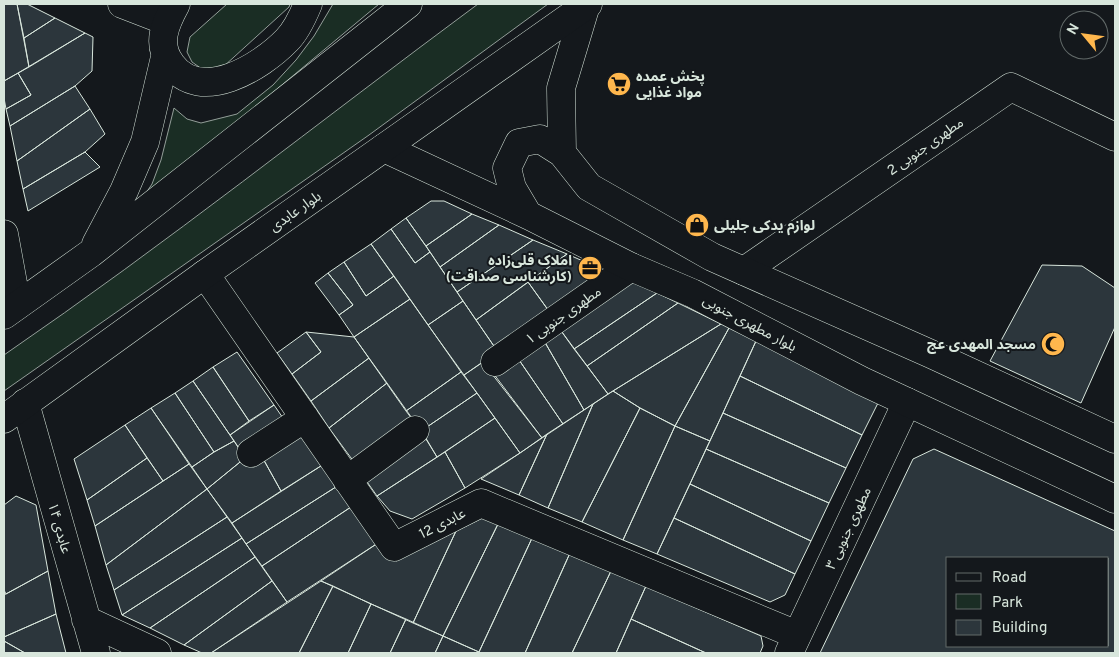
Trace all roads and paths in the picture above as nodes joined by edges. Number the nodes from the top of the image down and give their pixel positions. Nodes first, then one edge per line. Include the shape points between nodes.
1 (122, 4) edge
2 (308, 4) edge
3 (408, 4) edge
4 (587, 4) edge
5 (171, 12) edge
6 (165, 57) junction
7 (1115, 137) edge
8 (384, 148) junction
9 (562, 153) junction
10 (528, 215) junction
11 (4, 234) edge
12 (91, 253) junction
13 (631, 267) junction
14 (744, 271) junction
15 (205, 274) junction
16 (10, 310) edge
17 (495, 362) dead end
18 (907, 402) junction
19 (14, 411) edge
20 (305, 418) junction
21 (415, 430) dead end
22 (1115, 439) edge
23 (251, 452) dead end
24 (347, 480) junction
25 (1115, 499) edge
26 (86, 620) junction
27 (793, 644) edge
28 (96, 653) edge
29 (157, 653) edge

1 - 5 street
2 - 6 street via 288,39 261,63 230,78 192,81 176,72
3 - 12 street
4 - 8 street, بلوار عابدی
4 - 9 street via 562,88
5 - 6 street via 162,39
6 - 12 street via 145,142 124,191
7 - 14 street, مطهری جنوبی 2 via 1011,87
8 - 10 street, بلوار مطهری جنوبی
8 - 15 street, بلوار عابدی
9 - 10 street via 540,139 519,143 507,168 512,188
9 - 14 street via 589,187 712,258
10 - 13 street, بلوار مطهری جنوبی
11 - 16 street
12 - 16 street
13 - 17 street, مطهری جنوبی ۱
13 - 18 street, بلوار مطهری جنوبی via 706,300
14 - 22 street
15 - 19 street, بلوار عابدی
15 - 20 street, عابدی 12
18 - 25 street, بلوار مطهری جنوبی
18 - 27 street, مطهری جنوبی ۳
19 - 26 street, عابدی ۱۴
20 - 23 street
20 - 24 street, عابدی 12
21 - 24 street
24 - 27 street, عابدی 12 via 394,547 481,502
26 - 28 street, عابدی ۱۴
26 - 29 street

